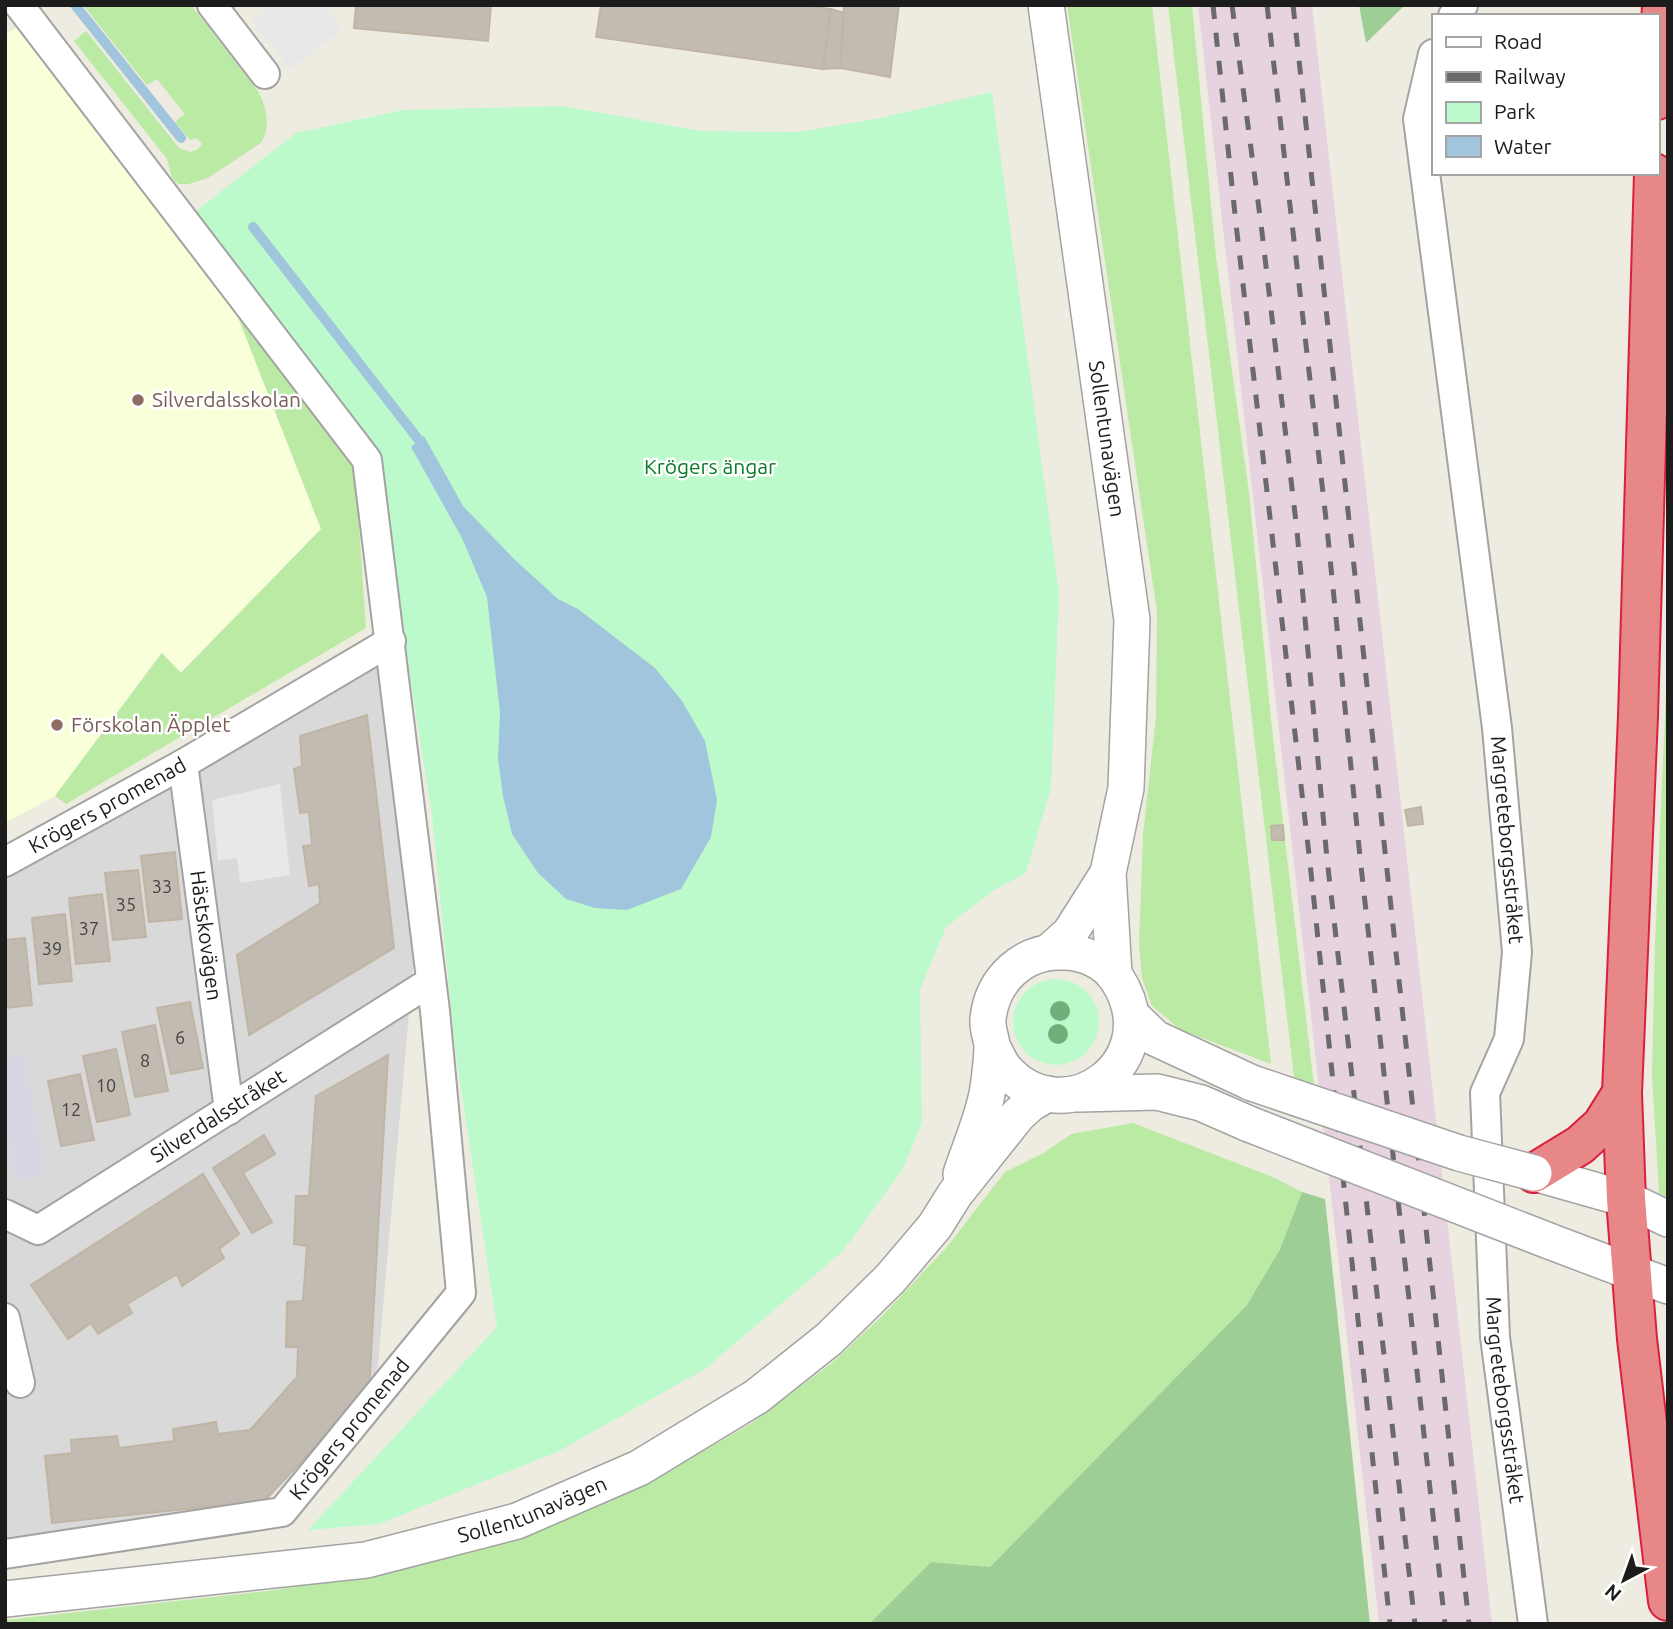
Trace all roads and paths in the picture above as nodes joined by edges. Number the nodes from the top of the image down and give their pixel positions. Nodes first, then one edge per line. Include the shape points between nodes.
1 (19, 5) edge
2 (212, 5) edge
3 (1046, 5) edge
4 (1662, 5) edge
5 (1432, 58) edge
6 (1659, 62) edge
7 (265, 74) dead end
8 (1654, 175) edge
9 (391, 641) junction
10 (183, 764) junction
11 (5, 862) edge
12 (1108, 873) junction
13 (1050, 951) junction
14 (1114, 975) junction
15 (430, 982) junction
16 (1132, 1016) junction
17 (992, 1046) junction
18 (1622, 1093) junction
19 (1059, 1094) junction
20 (229, 1110) junction
21 (1534, 1173) junction
22 (955, 1194) junction
23 (1626, 1199) junction
24 (5, 1214) edge
25 (1668, 1219) edge
26 (1631, 1272) junction
27 (1668, 1286) edge
28 (5, 1318) edge
29 (20, 1383) dead end
30 (5, 1554) edge
31 (5, 1599) edge
32 (1668, 1601) edge
33 (1533, 1624) edge

1 - 9 street via 367,460
2 - 7 street
3 - 12 street, Sollentunavägen via 1132,620 1126,788
4 - 6 highway
5 - 33 street, Margreteborgsstråket via 1418,120 1497,728 1517,952 1509,1040 1485,1093 1495,1337
8 - 18 highway
9 - 10 street, Krögers promenad
9 - 15 street
10 - 11 street, Krögers promenad
10 - 20 street, Hästskovägen
12 - 13 street, Sollentunavägen via 1070,933
12 - 14 street, Sollentunavägen
13 - 14 street, Sollentunavägen via 1076,952 1097,960
13 - 17 street, Sollentunavägen via 1026,959 1006,974 993,996 988,1021
14 - 16 street, Sollentunavägen via 1127,994
15 - 20 street, Silverdalsstråket
15 - 30 street, Krögers promenad via 461,1293 282,1512
16 - 19 street, Sollentunavägen via 1124,1058 1110,1075 1093,1087
16 - 21 street, bridge via 1155,1038 1252,1083 1459,1153
17 - 19 street via 1004,1068 1024,1085
17 - 22 street, Sollentunavägen via 988,1090
18 - 21 highway via 1602,1125 1580,1145
18 - 23 highway
19 - 22 street, Sollentunavägen via 1030,1104 1018,1115
19 - 26 street, bridge via 1157,1092 1201,1103
20 - 24 street, Silverdalsstråket via 38,1230
21 - 23 street
22 - 31 street, Sollentunavägen via 935,1226 890,1279 829,1339 756,1397 639,1468 517,1521 366,1560
23 - 25 street
23 - 26 highway
26 - 27 street
26 - 32 highway
28 - 29 street

